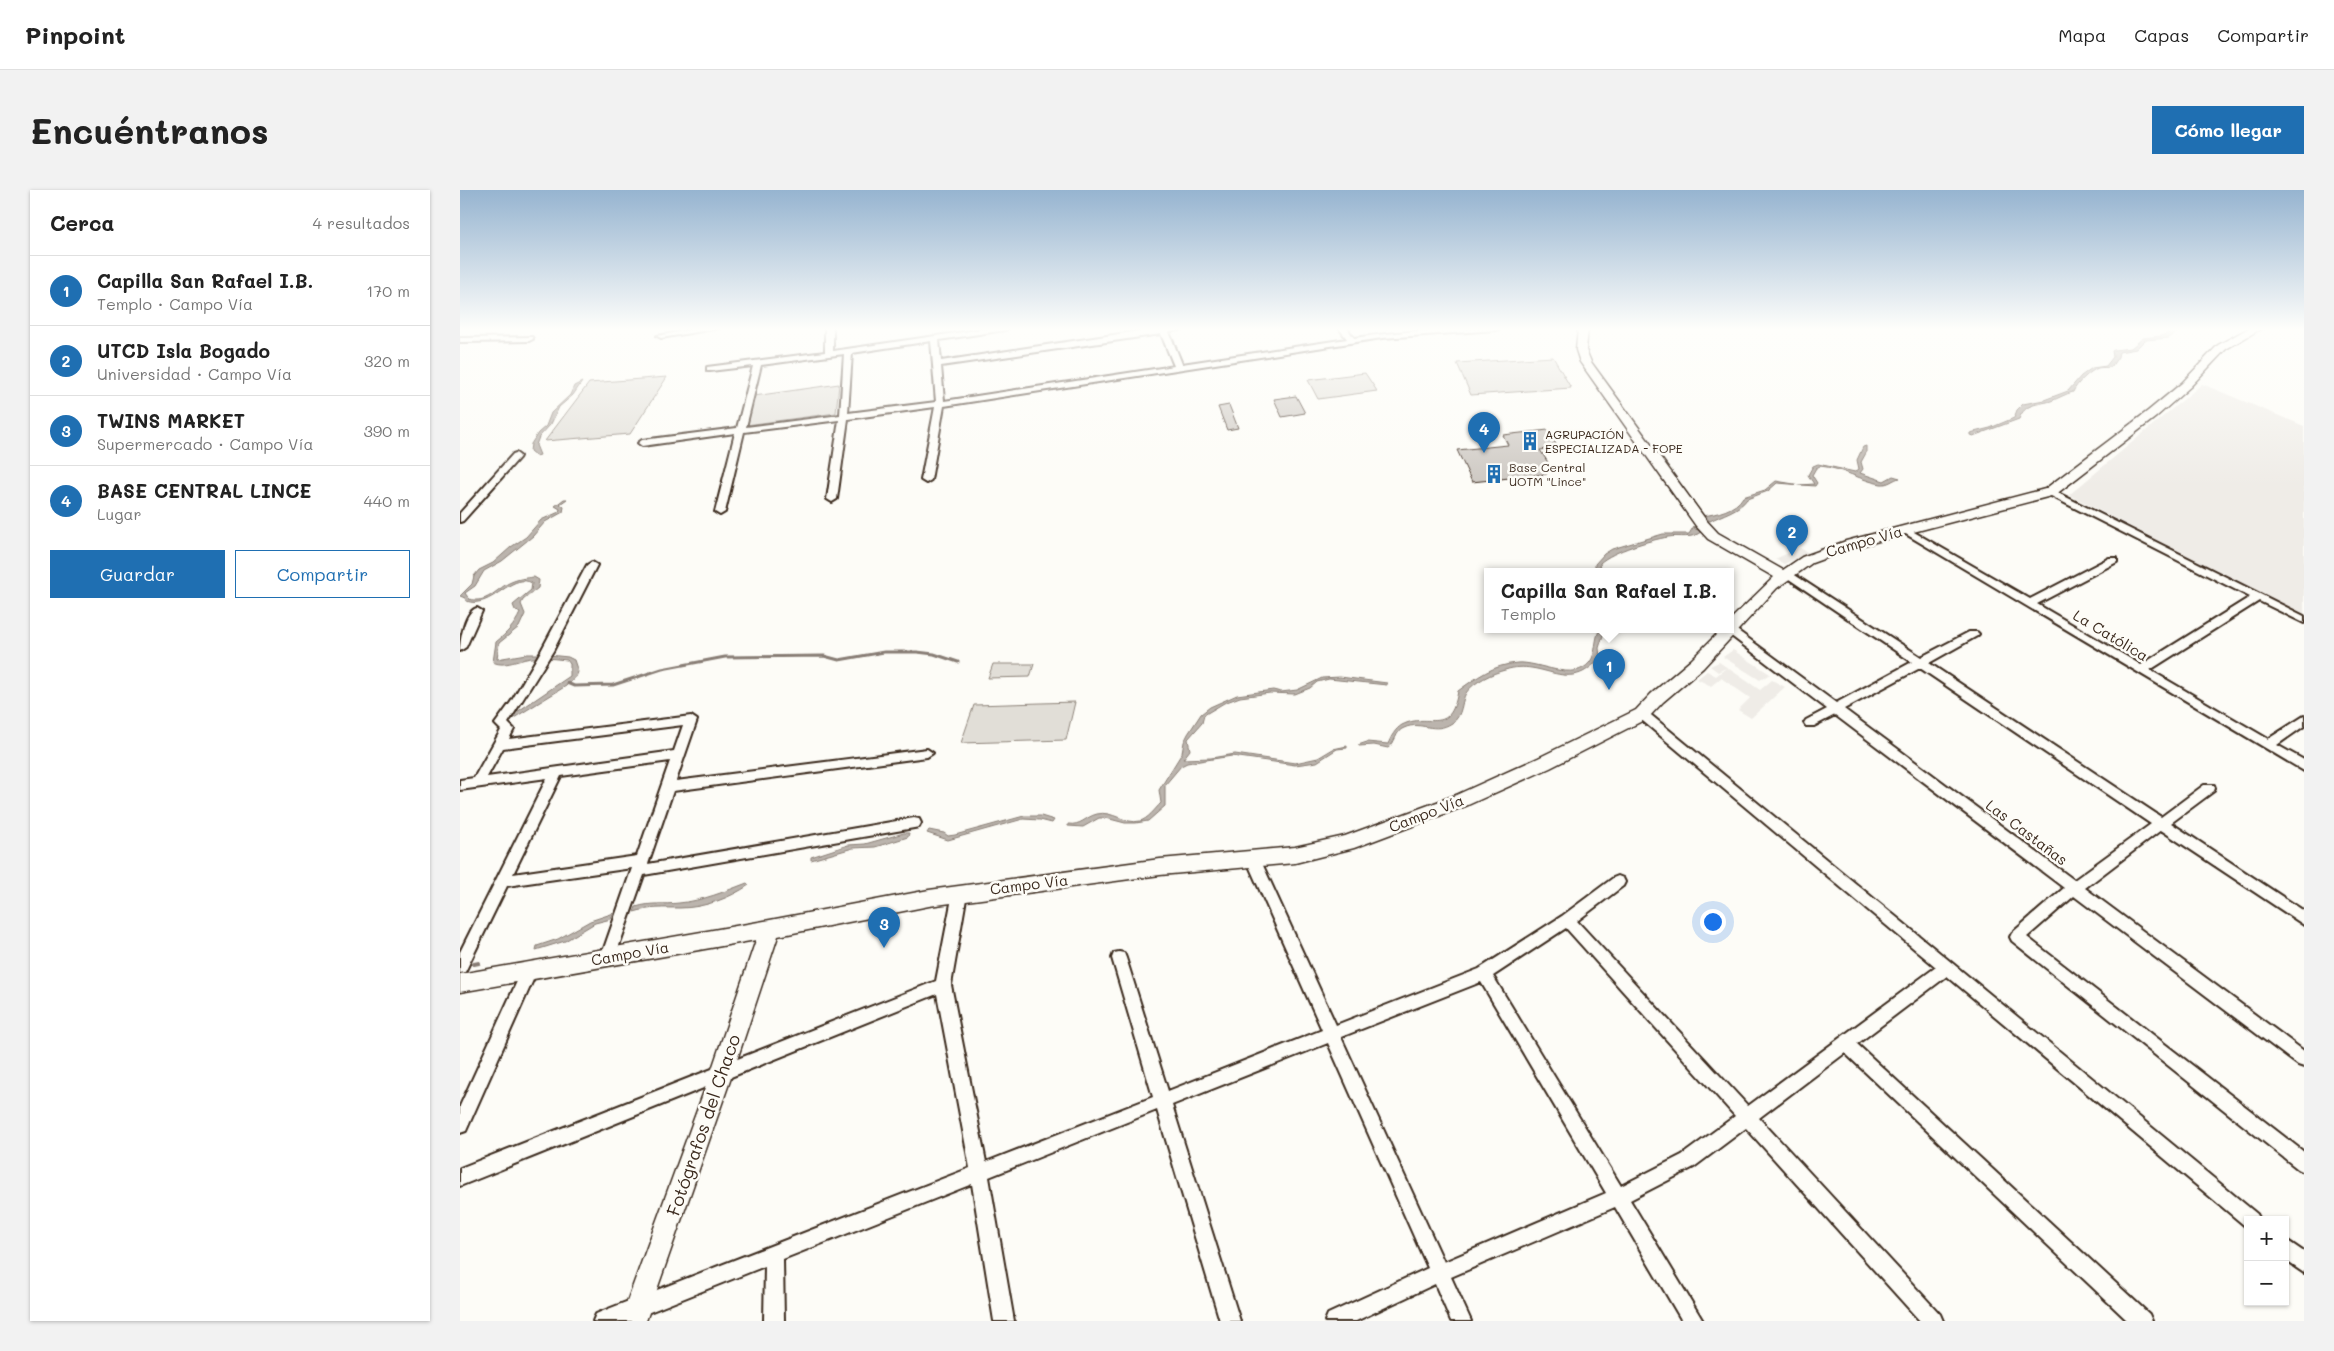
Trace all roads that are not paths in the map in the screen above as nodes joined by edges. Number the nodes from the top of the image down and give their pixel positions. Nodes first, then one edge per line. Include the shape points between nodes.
1 (753, 381) edge
2 (846, 381) edge
3 (938, 381) edge
4 (1090, 381) edge
5 (1599, 381) edge
6 (2190, 381) edge
7 (940, 404) junction
8 (844, 415) junction
9 (740, 430) junction
10 (642, 443) dead end
11 (516, 456) dead end
12 (926, 480) dead end
13 (2050, 492) junction
14 (832, 499) dead end
15 (720, 512) dead end
16 (460, 519) edge
17 (1904, 530) junction
18 (2113, 560) dead end
19 (592, 565) dead end
20 (1785, 574) junction
21 (2258, 597) junction
22 (2029, 604) junction
23 (477, 610) dead end
24 (2304, 620) edge
25 (1734, 626) edge
26 (1727, 633) edge
27 (1734, 633) edge
28 (1973, 634) dead end
29 (460, 646) edge
30 (1922, 662) junction
31 (2141, 670) junction
32 (1836, 709) junction
33 (1642, 714) junction
34 (2304, 720) edge
35 (1810, 723) dead end
36 (500, 744) junction
37 (2268, 744) junction
38 (927, 754) dead end
39 (679, 755) junction
40 (2304, 766) edge
41 (557, 771) junction
42 (478, 782) junction
43 (460, 785) edge
44 (668, 787) junction
45 (2209, 788) dead end
46 (2160, 822) junction
47 (914, 823) dead end
48 (1253, 859) junction
49 (639, 866) junction
50 (502, 881) junction
51 (1618, 882) dead end
52 (2074, 888) junction
53 (960, 894) junction
54 (2304, 918) edge
55 (1567, 920) junction
56 (770, 929) junction
57 (608, 957) junction
58 (1118, 958) dead end
59 (460, 967) edge
60 (1946, 968) junction
61 (529, 971) junction
62 (1484, 974) junction
63 (460, 983) edge
64 (943, 985) junction
65 (1332, 1033) junction
66 (1846, 1045) junction
67 (2304, 1060) edge
68 (722, 1072) junction
69 (1162, 1100) junction
70 (1747, 1118) junction
71 (460, 1125) edge
72 (2304, 1163) edge
73 (979, 1172) junction
74 (460, 1177) edge
75 (1618, 1197) junction
76 (2246, 1216) edge
77 (2289, 1251) edge
78 (774, 1254) junction
79 (2304, 1264) edge
80 (1439, 1273) junction
81 (636, 1313) edge
82 (603, 1321) edge
83 (774, 1321) edge
84 (1004, 1321) edge
85 (1230, 1321) edge
86 (1335, 1321) edge
87 (1461, 1321) edge
88 (1693, 1321) edge
89 (1933, 1321) edge
90 (2142, 1321) edge

1 - 9 street
2 - 8 street
3 - 7 street
4 - 7 street
5 - 20 street via 1700,523 1713,536
6 - 13 street, Campo Vía
7 - 8 street
7 - 12 street
8 - 9 street
8 - 14 street
9 - 10 street
9 - 15 street
11 - 16 street
13 - 17 street, Campo Vía
13 - 21 street
17 - 20 street, Campo Vía via 1819,554
17 - 22 street, La Católica
18 - 22 street
19 - 36 street via 544,656 503,720 508,729
20 - 25 street, Campo Vía
20 - 30 street
21 - 24 street
21 - 31 street
22 - 31 street, La Católica
23 - 29 street
26 - 33 street, Campo Vía
27 - 32 street, Las Castañas
28 - 30 street
30 - 32 street
30 - 46 street
31 - 37 street, La Católica
32 - 35 street
32 - 52 street, Las Castañas
33 - 48 street, Campo Vía via 1470,796 1367,836 1312,852
33 - 60 street
34 - 37 street
36 - 39 street via 691,720
36 - 42 street
37 - 40 street, La Católica
38 - 44 street
39 - 41 street
39 - 44 street
41 - 42 street
41 - 50 street
42 - 43 street
44 - 49 street
45 - 46 street
46 - 52 street
46 - 54 street
47 - 49 street
48 - 53 street, Campo Vía via 1151,868
48 - 65 street
49 - 50 street
49 - 57 street
50 - 59 street
51 - 55 street
52 - 67 street, Las Castañas
52 - 72 street via 2017,937
53 - 56 street, Campo Vía
53 - 64 street
55 - 62 street
55 - 70 street
56 - 57 street, Campo Vía
56 - 68 street, Fotógrafos del Chaco
57 - 61 street, Campo Vía
58 - 69 street
60 - 66 street
60 - 76 street
61 - 63 street, Campo Vía
61 - 71 street
62 - 65 street
62 - 75 street
64 - 68 street
64 - 73 street
65 - 69 street
65 - 80 street
66 - 70 street
66 - 90 street
68 - 74 street
68 - 81 street, Fotógrafos del Chaco
69 - 73 street
69 - 85 street
70 - 75 street via 1688,1161
70 - 89 street
73 - 78 street
73 - 84 street
75 - 80 street
75 - 88 street
77 - 79 street
78 - 81 street
78 - 83 street
80 - 86 street
80 - 87 street
81 - 82 street

